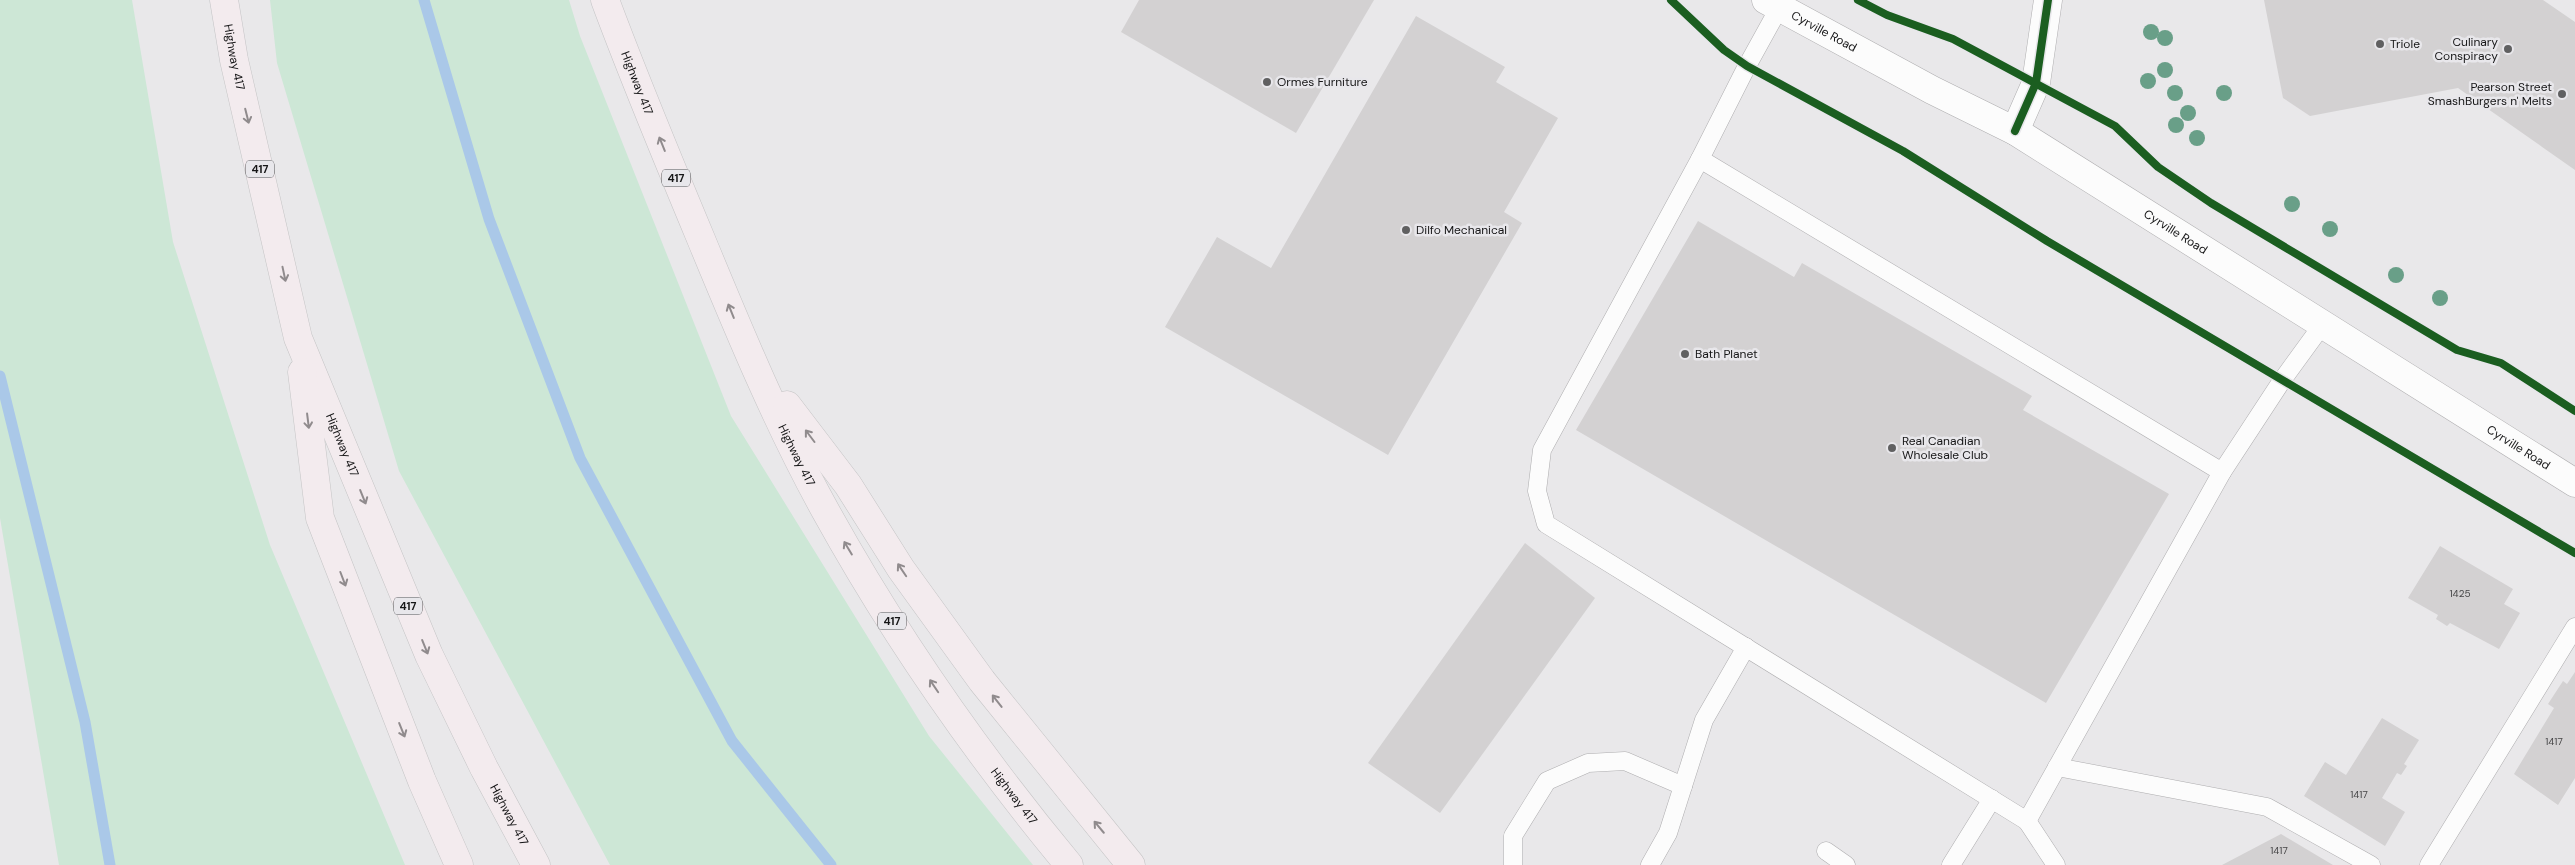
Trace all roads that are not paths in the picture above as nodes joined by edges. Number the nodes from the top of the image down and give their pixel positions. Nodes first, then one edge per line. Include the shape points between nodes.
1 (224, 0) edge
2 (605, 0) edge
3 (2048, 0) edge
4 (1772, 4) edge
5 (2015, 130) junction
6 (1700, 160) junction
7 (2323, 324) junction
8 (298, 338) junction
9 (749, 356) junction
10 (2222, 472) junction
11 (2575, 483) edge
12 (2575, 627) edge
13 (1746, 648) junction
14 (2057, 767) junction
15 (1683, 786) junction
16 (1992, 799) junction
17 (2027, 821) junction
18 (1826, 851) dead end
19 (459, 865) edge
20 (536, 865) edge
21 (1069, 865) edge
22 (1130, 865) edge
23 (1513, 865) edge
24 (1650, 865) edge
25 (1846, 865) edge
26 (1952, 865) edge
27 (2056, 865) edge
28 (2371, 865) edge
29 (2429, 865) edge

1 -> 8 highway, Highway 417 / 417 via 234,60
9 -> 2 highway, Highway 417 / 417
3 - 5 main road via 2036,83
4 - 5 main road, Cyrville Road via 1932,90
4 - 6 lane via 1747,66
5 - 7 main road, Cyrville Road
6 - 10 lane
6 - 13 lane via 1542,450 1537,491 1546,524
7 - 10 lane
7 - 11 main road, Cyrville Road
8 -> 19 highway via 320,518 422,781
8 -> 20 highway, Highway 417 / 417 via 429,655
21 -> 9 highway, Highway 417 / 417 via 937,691 884,609 824,509
22 -> 9 highway via 982,681 901,569 848,485
10 - 14 lane
12 - 29 lane
13 - 15 lane via 1704,720
13 - 16 lane
14 - 17 lane
14 - 28 lane via 2267,808
15 - 23 lane via 1625,761 1588,763 1547,781 1513,836
15 - 24 lane via 1668,833
16 - 17 lane
16 - 26 lane
17 - 27 lane
18 - 25 lane

